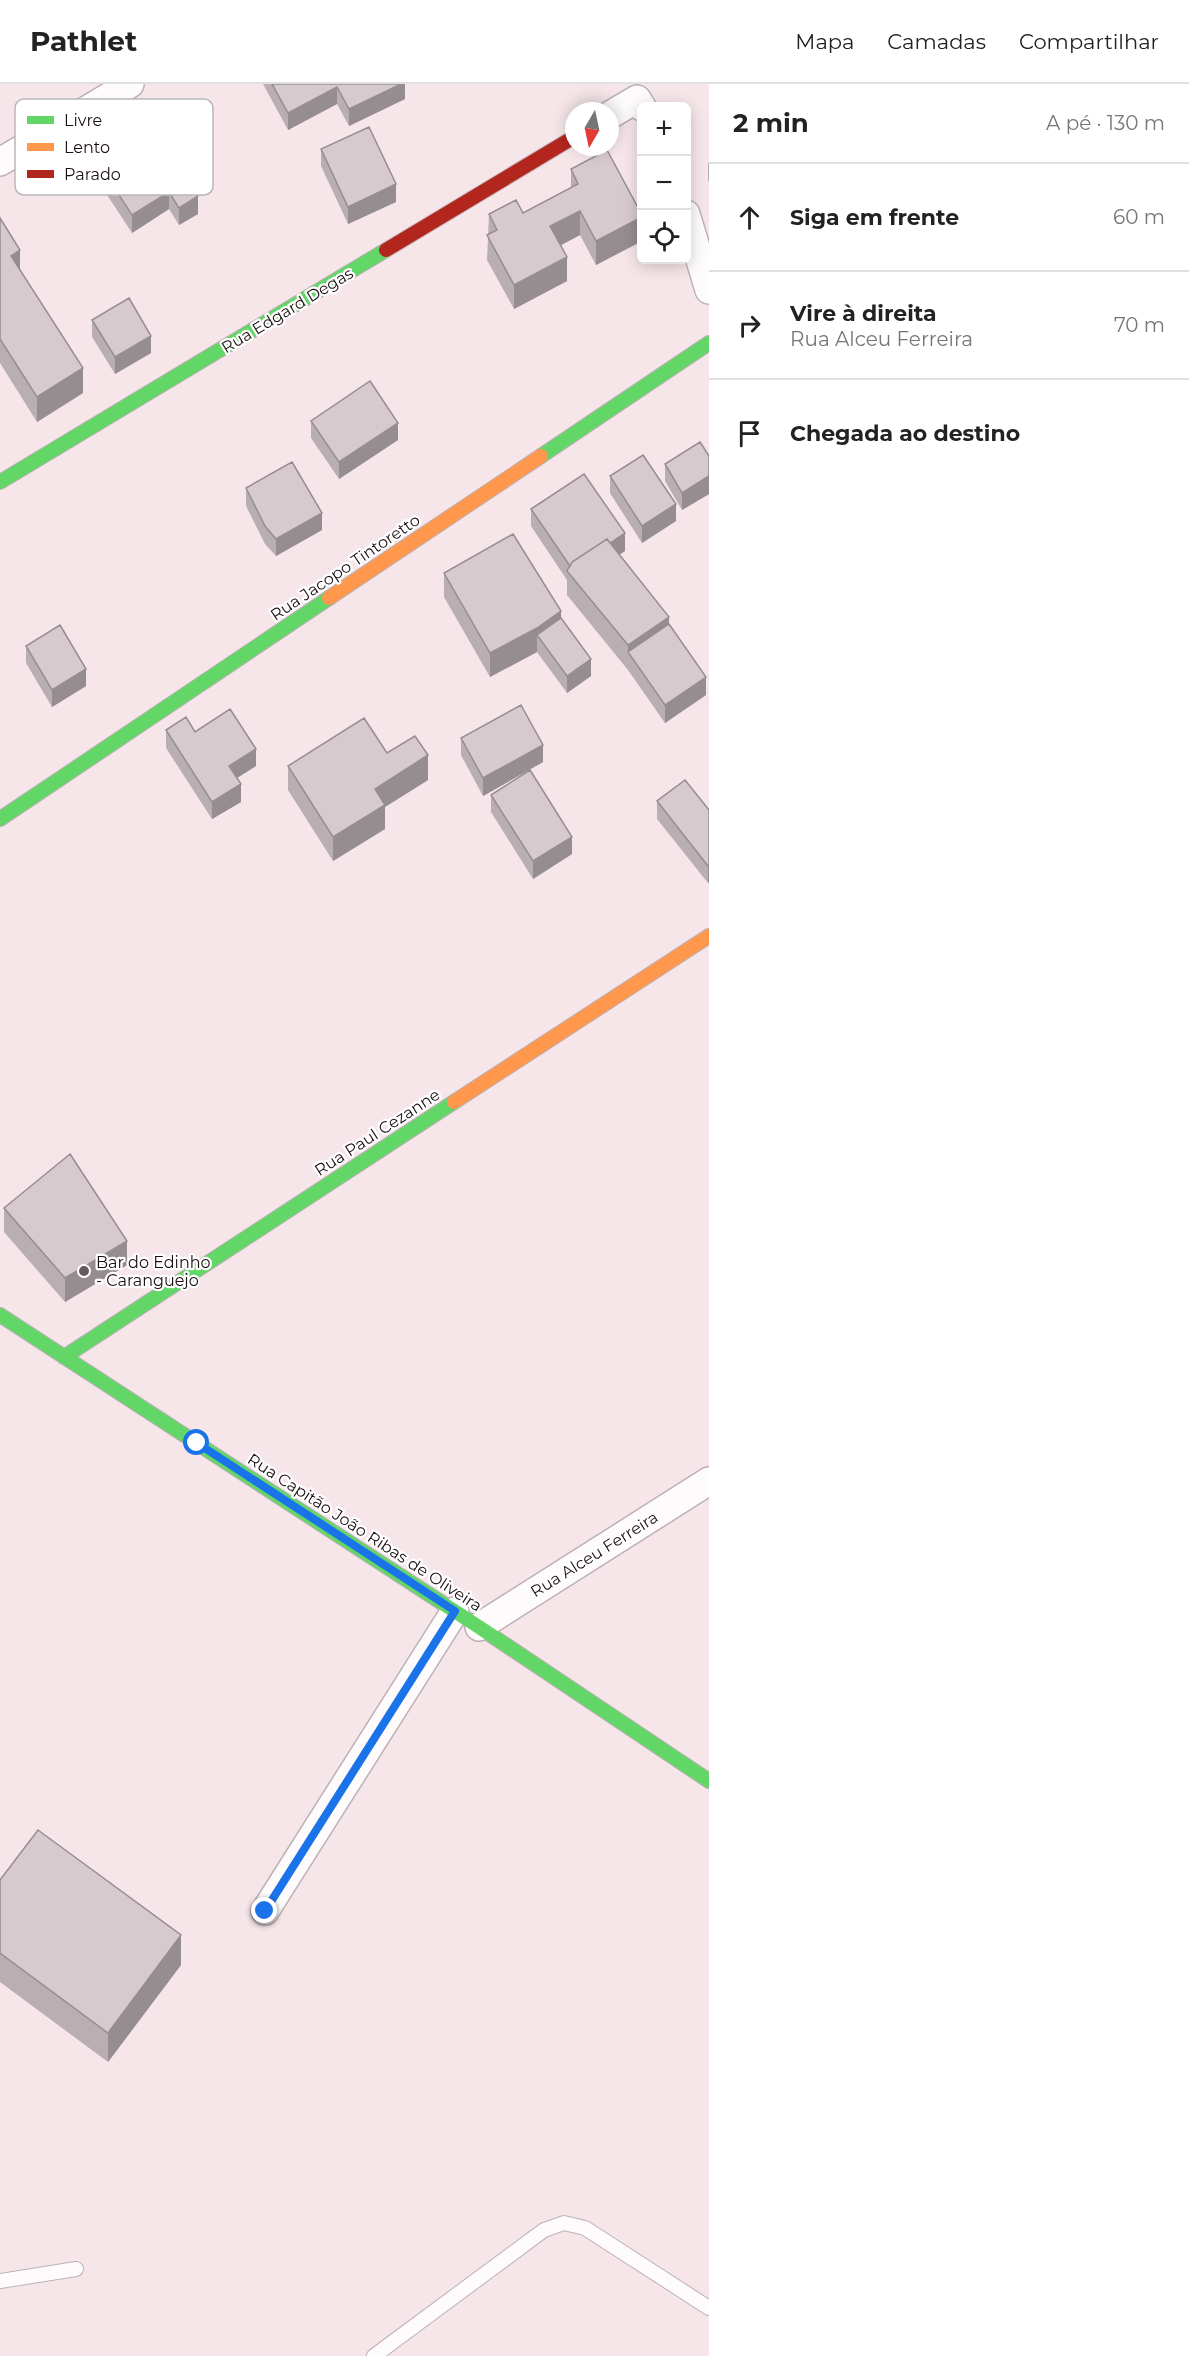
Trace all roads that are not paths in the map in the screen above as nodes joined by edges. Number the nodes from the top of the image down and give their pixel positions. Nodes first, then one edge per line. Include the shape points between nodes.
1 (130, 84) edge
2 (105, 99) edge
3 (637, 104) edge
4 (619, 112) edge
5 (565, 142) edge
6 (15, 153) edge
7 (0, 162) edge
8 (691, 228) edge
9 (709, 290) edge
10 (709, 343) edge
11 (0, 482) edge
12 (0, 819) edge
13 (709, 936) edge
14 (0, 1315) edge
15 (64, 1357) junction
16 (709, 1481) edge
17 (455, 1611) junction
18 (479, 1627) junction
19 (709, 1781) edge
20 (265, 1911) dead end
21 (76, 2269) dead end
22 (0, 2281) edge
23 (709, 2308) edge
24 (374, 2356) edge

1 - 2 street
3 - 4 street
5 - 11 street, Rua Edgard Degas
6 - 7 street
8 - 9 street
10 - 12 street, Rua Jacopo Tintoretto
13 - 15 street, Rua Paul Cezanne
14 - 15 street, Rua Capitão João Ribas de Oliveira
15 - 17 street, Rua Capitão João Ribas de Oliveira
16 - 18 street, Rua Alceu Ferreira
17 - 18 street, Rua Capitão João Ribas de Oliveira
17 - 20 street
18 - 19 street, Rua Capitão João Ribas de Oliveira
21 - 22 lane
23 - 24 lane via 585,2228 564,2223 544,2230

